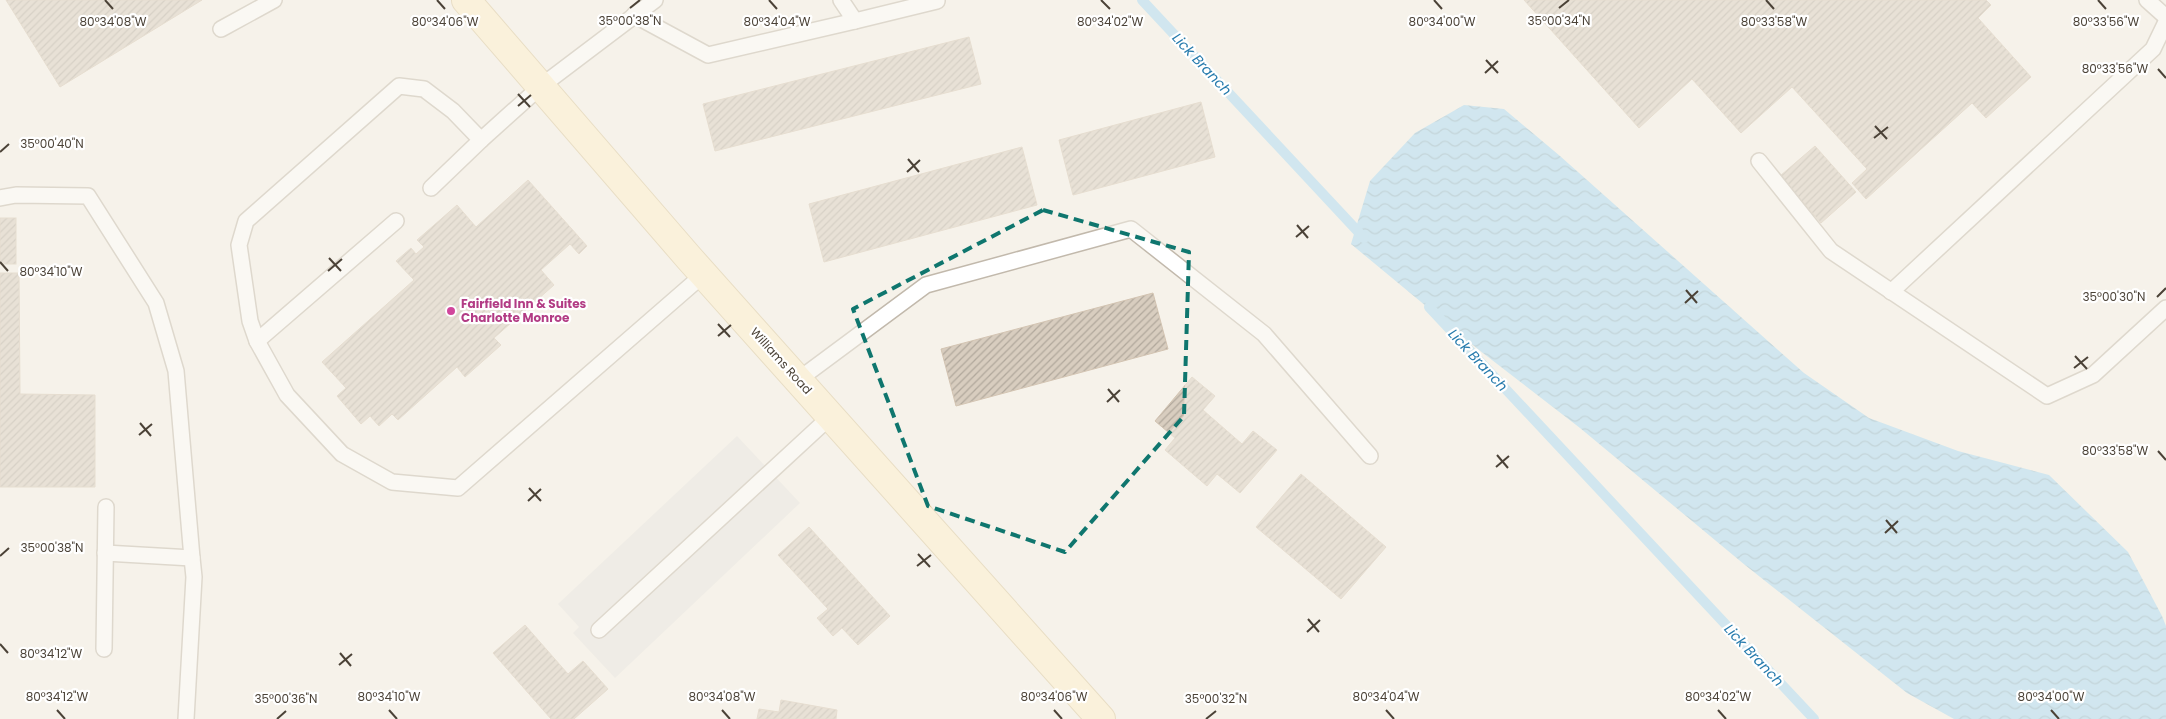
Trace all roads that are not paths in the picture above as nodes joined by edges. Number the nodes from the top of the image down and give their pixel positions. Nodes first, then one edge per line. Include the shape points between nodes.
1 (274, 0) edge
2 (466, 0) edge
3 (655, 0) edge
4 (841, 0) edge
5 (2147, 0) edge
6 (937, 1) dead end
7 (634, 15) junction
8 (2166, 17) edge
9 (855, 21) junction
10 (2166, 22) edge
11 (221, 29) dead end
12 (540, 87) junction
13 (481, 140) junction
14 (1759, 161) dead end
15 (431, 188) dead end
16 (0, 198) edge
17 (396, 221) dead end
18 (704, 274) junction
19 (1891, 292) junction
20 (2166, 308) edge
21 (257, 342) junction
22 (798, 380) junction
23 (831, 416) junction
24 (1370, 456) dead end
25 (106, 507) dead end
26 (106, 553) junction
27 (192, 558) junction
28 (599, 630) dead end
29 (104, 649) dead end
30 (186, 719) edge
31 (1101, 719) edge

1 - 11 lane
2 - 12 street, Williams Road
3 - 7 lane
4 - 9 lane
5 - 8 lane
6 - 9 lane
7 - 9 lane via 708,55
7 - 12 lane
10 - 19 lane via 2154,49
12 - 13 lane
12 - 18 street, Williams Road
13 - 15 lane
13 - 21 lane via 453,111 424,89 399,86 246,222 239,245 250,321
14 - 19 lane via 1830,251
16 - 27 lane via 16,195 88,196 156,303 176,370
17 - 21 lane
18 - 21 lane via 458,488 392,482 342,454 287,395
18 - 22 street, Williams Road
19 - 20 lane via 2047,396 2093,375
22 - 23 street, Williams Road
22 - 24 lane via 926,285 1131,229 1264,334
23 - 28 lane
23 - 31 street, Williams Road
25 - 26 lane
26 - 27 lane
26 - 29 lane
27 - 30 lane via 194,577

